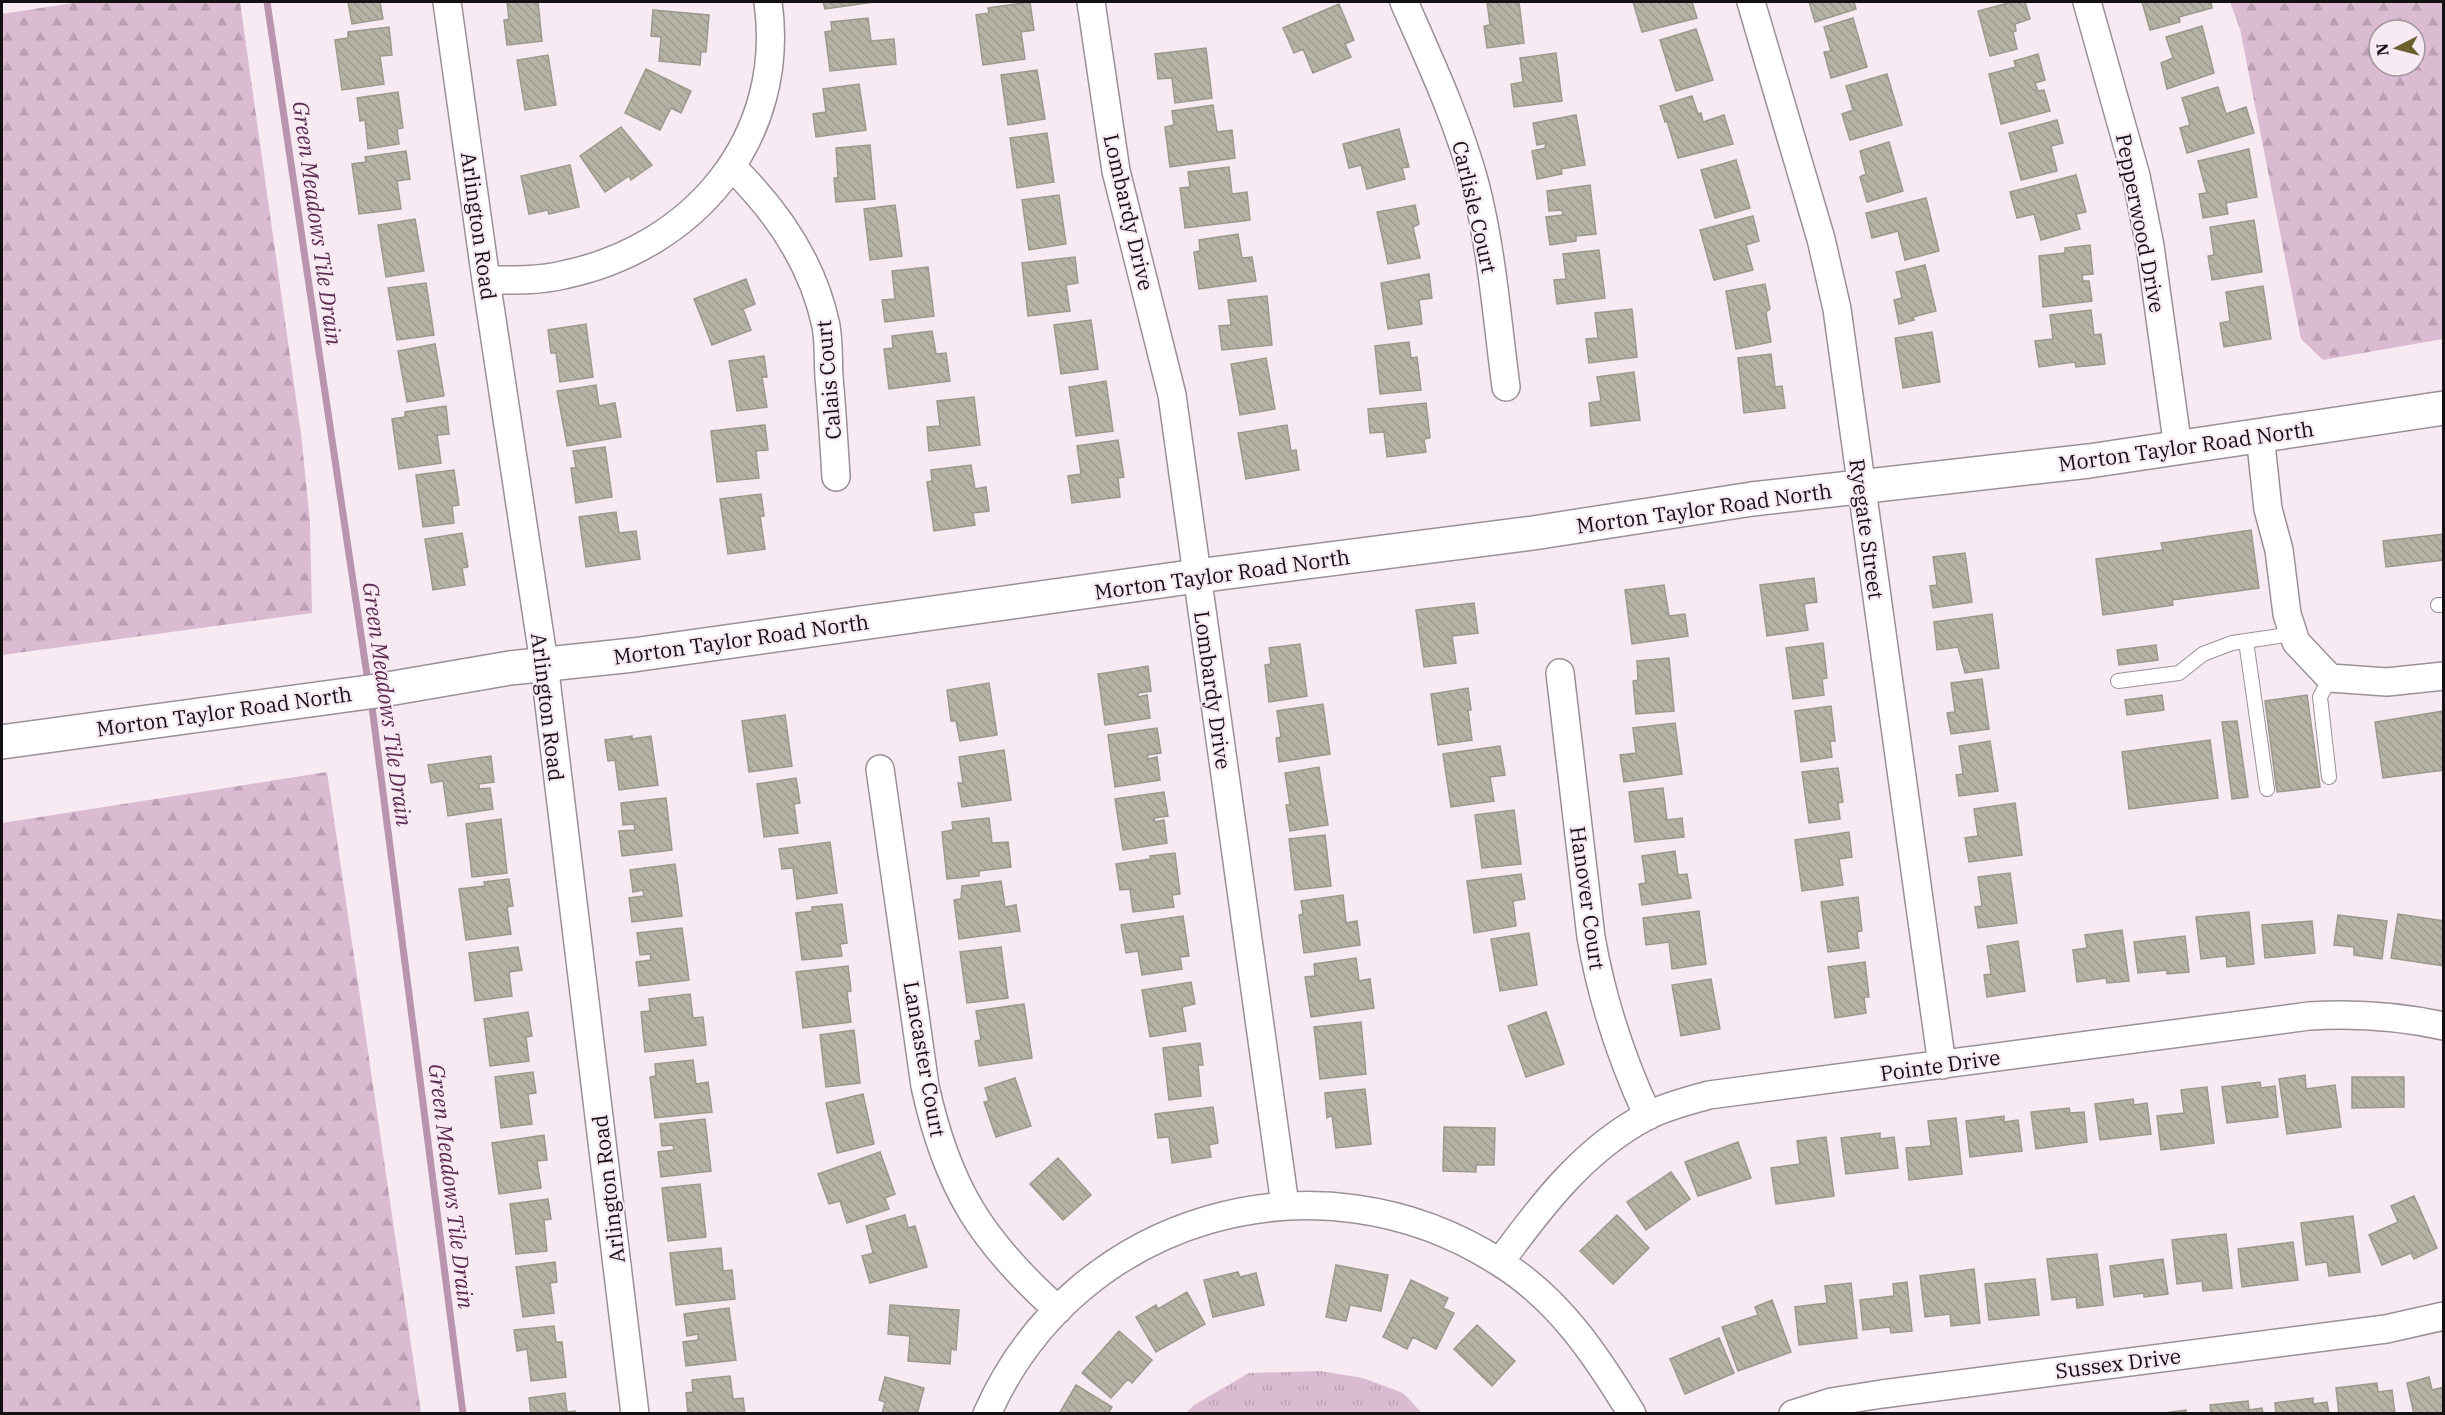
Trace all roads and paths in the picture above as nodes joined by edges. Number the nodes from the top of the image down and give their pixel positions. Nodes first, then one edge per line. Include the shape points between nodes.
1 (447, 2) edge
2 (768, 2) edge
3 (1096, 2) edge
4 (1404, 2) edge
5 (1751, 2) edge
6 (2087, 2) edge
7 (732, 167) junction
8 (486, 280) junction
9 (1506, 387) dead end
10 (2444, 408) edge
11 (2260, 435) junction
12 (2178, 448) junction
13 (836, 477) dead end
14 (1861, 486) junction
15 (1197, 576) junction
16 (2293, 634) junction
17 (2246, 640) junction
18 (544, 663) junction
19 (1560, 673) dead end
20 (2444, 676) edge
21 (2330, 678) junction
22 (2118, 681) dead end
23 (2, 742) edge
24 (880, 769) dead end
25 (2329, 777) dead end
26 (2267, 789) dead end
27 (2444, 1026) edge
28 (1942, 1065) junction
29 (1648, 1116) junction
30 (1285, 1205) junction
31 (1500, 1262) junction
32 (1058, 1310) junction
33 (2444, 1316) edge
34 (635, 1413) edge
35 (987, 1413) edge
36 (1632, 1413) edge
37 (1793, 1413) edge

1 - 8 street, Arlington Road
2 - 7 street via 770,61 763,97
3 - 15 street, Lombardy Drive via 1116,171 1172,395
4 - 9 street, Carlisle Court via 1444,96 1474,183 1487,238
5 - 14 street, Ryegate Street via 1832,281
6 - 12 street, Pepperwood Drive via 2136,176 2150,246
7 - 8 street via 689,216 629,254 562,275
7 - 13 street, Calais Court via 774,213 794,243 816,293 826,327
8 - 18 street, Arlington Road
10 - 11 street, Morton Taylor Road North
11 - 12 street, Morton Taylor Road North
11 - 16 street via 2268,509
12 - 14 street, Morton Taylor Road North
14 - 15 street, Morton Taylor Road North
14 - 28 street, Ryegate Street
15 - 18 street, Morton Taylor Road North via 706,645
15 - 30 street, Lombardy Drive
16 - 17 lane
16 - 21 street
17 - 22 lane via 2204,654 2179,673
17 - 26 lane
18 - 23 street, Morton Taylor Road North via 369,692
18 - 34 street, Arlington Road
19 - 29 street, Hanover Court via 1598,975 1618,1047
20 - 21 street via 2387,682
21 - 25 lane via 2320,697
24 - 32 street, Lancaster Court via 925,1086 939,1143 962,1198 989,1239 1021,1277
27 - 28 street, Pointe Drive via 2344,1013
28 - 29 street, Pointe Drive via 1709,1095
29 - 31 street, Pointe Drive via 1613,1137 1574,1171 1534,1214
30 - 31 street via 1344,1206 1402,1217 1458,1238
30 - 32 street via 1226,1215 1160,1238 1103,1271
31 - 36 street via 1540,1293 1581,1335
32 - 35 street via 1020,1354
33 - 37 street, Sussex Drive via 2374,1330 1882,1394

